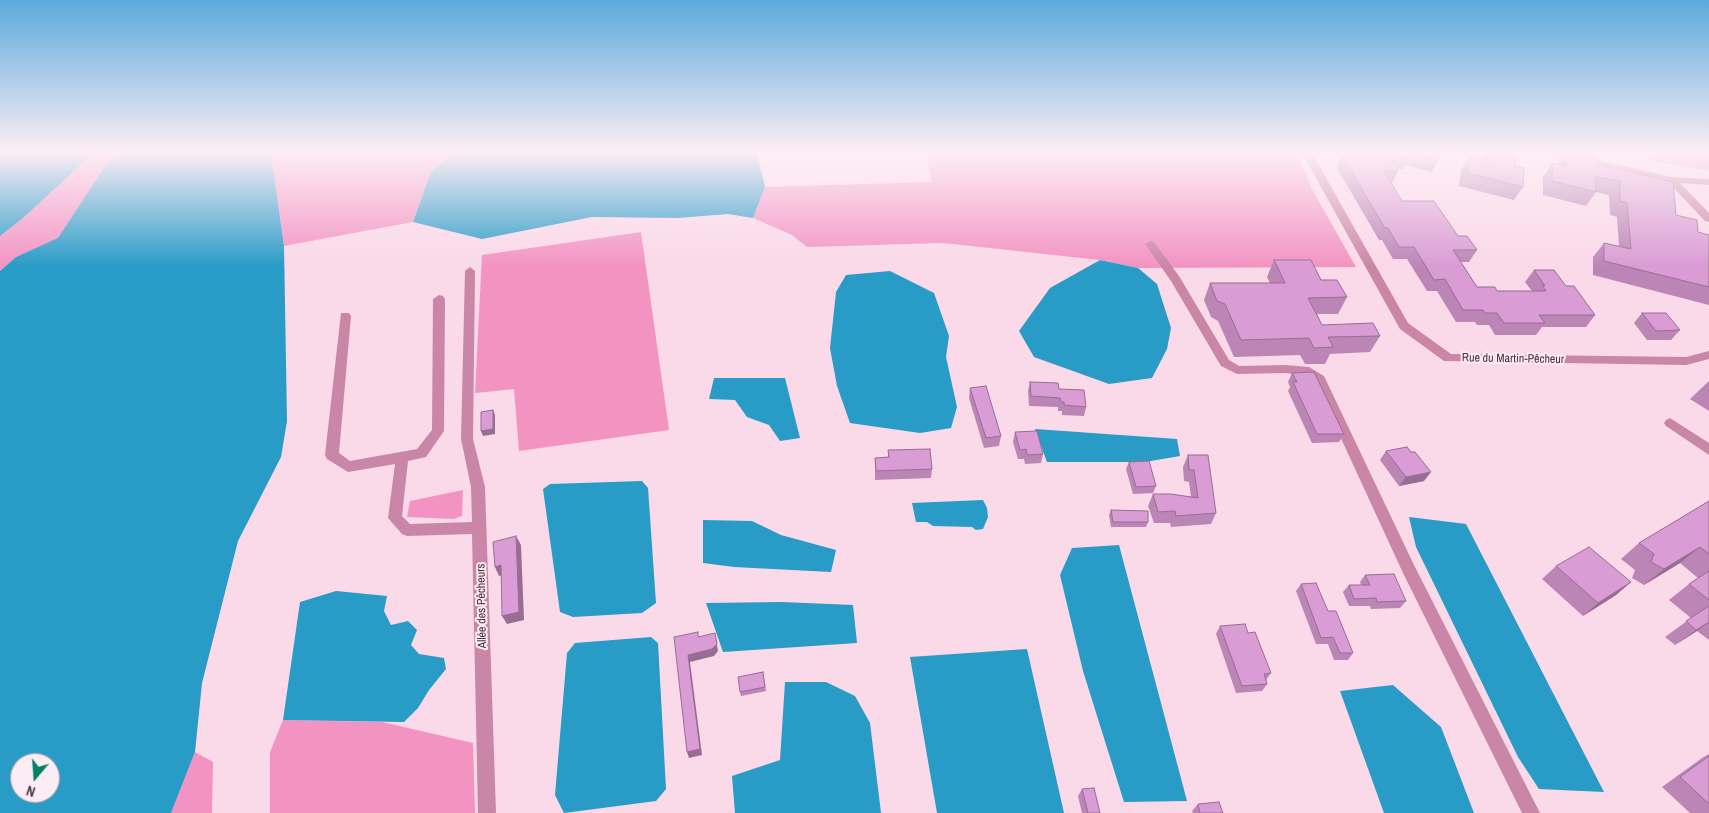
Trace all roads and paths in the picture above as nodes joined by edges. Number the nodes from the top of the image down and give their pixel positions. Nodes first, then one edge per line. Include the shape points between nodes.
1 (1328, 191) edge
2 (1682, 191) edge
3 (1709, 219) edge
4 (1150, 244) dead end
5 (470, 271) dead end
6 (439, 299) dead end
7 (345, 316) dead end
8 (1709, 355) edge
9 (1670, 423) dead end
10 (1709, 450) edge
11 (402, 457) junction
12 (480, 528) junction
13 (487, 813) edge
14 (1531, 813) edge

1 - 8 street, Rue du Martin-Pêcheur via 1404,326 1448,358 1686,361
2 - 3 street
4 - 14 street via 1225,363 1237,370 1309,371 1320,379 1408,569
5 - 12 street, Allée des Pêcheurs via 467,439 478,487
6 - 11 street via 438,431 421,453
7 - 11 street via 332,455 348,467
9 - 10 street
11 - 12 street via 395,518 407,530
12 - 13 street, Allée des Pêcheurs

